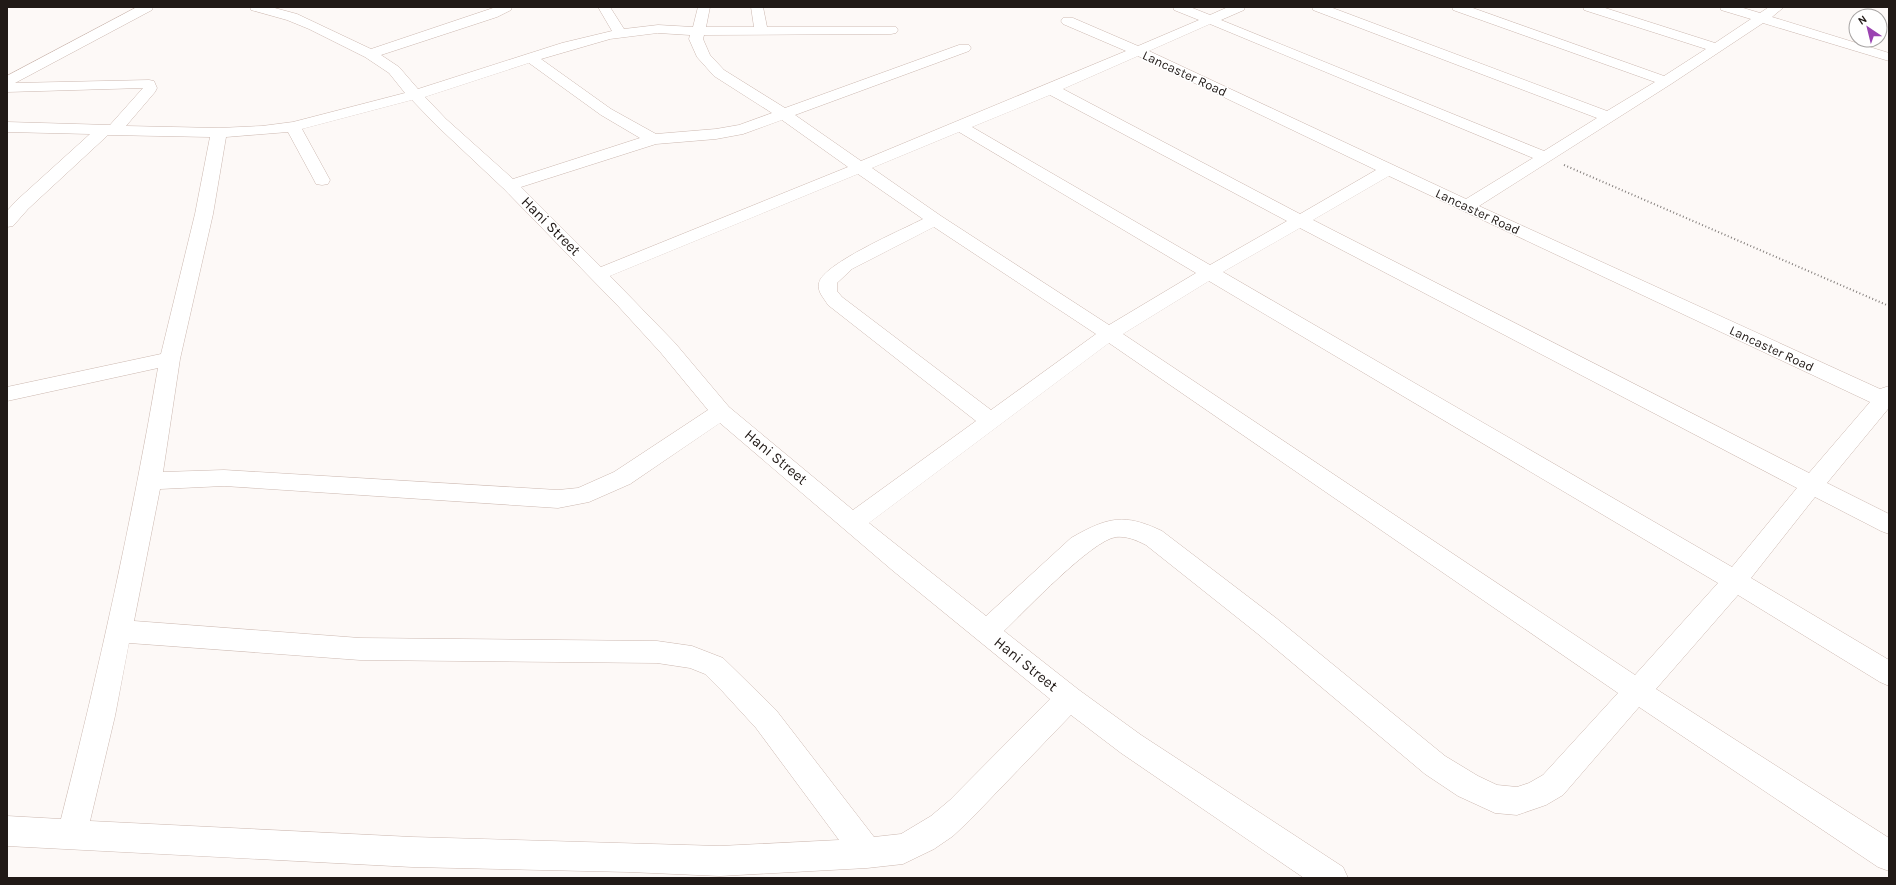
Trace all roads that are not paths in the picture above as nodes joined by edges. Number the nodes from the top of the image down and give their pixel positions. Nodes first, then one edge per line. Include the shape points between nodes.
1 (147, 7) edge
2 (256, 7) edge
3 (506, 7) edge
4 (604, 7) edge
5 (704, 7) edge
6 (758, 7) edge
7 (1179, 7) edge
8 (1238, 7) edge
9 (1318, 7) edge
10 (1458, 7) edge
11 (1589, 7) edge
12 (1726, 7) edge
13 (1778, 7) edge
14 (1762, 18) junction
15 (1207, 20) junction
16 (1068, 21) dead end
17 (761, 30) junction
18 (890, 30) dead end
19 (697, 32) junction
20 (620, 33) junction
21 (1715, 47) junction
22 (964, 48) dead end
23 (1138, 51) junction
24 (370, 54) junction
25 (1889, 57) edge
26 (531, 58) junction
27 (1666, 81) junction
28 (7, 82) edge
29 (7, 88) edge
30 (1051, 89) junction
31 (415, 95) junction
32 (785, 115) junction
33 (1608, 117) junction
34 (961, 127) junction
35 (13, 128) edge
36 (293, 128) junction
37 (110, 129) junction
38 (219, 133) junction
39 (7, 138) edge
40 (654, 139) junction
41 (1545, 157) junction
42 (858, 167) junction
43 (1388, 170) junction
44 (322, 180) dead end
45 (510, 185) junction
46 (1467, 206) junction
47 (935, 220) junction
48 (1301, 221) junction
49 (7, 222) edge
50 (1209, 273) junction
51 (598, 275) junction
52 (1109, 334) junction
53 (170, 359) junction
54 (7, 394) edge
55 (1887, 398) edge
56 (721, 412) junction
57 (991, 421) junction
58 (150, 481) junction
59 (1811, 486) junction
60 (853, 522) junction
61 (1889, 525) edge
62 (1735, 581) junction
63 (119, 631) junction
64 (986, 632) junction
65 (1889, 674) edge
66 (1637, 691) junction
67 (1069, 698) junction
68 (7, 831) edge
69 (72, 835) junction
70 (867, 853) junction
71 (1889, 856) edge
72 (1332, 878) edge

1 - 28 street
2 - 24 street, Hani Street via 314,26
3 - 24 street via 492,14
4 - 20 street
5 - 19 street
6 - 17 street
7 - 15 street
8 - 15 street
9 - 33 street
10 - 27 street
11 - 21 street
12 - 14 street
13 - 14 street
14 - 21 street
14 - 25 street
15 - 23 street
15 - 41 street
16 - 23 street, Lancaster Road
17 - 18 street
17 - 19 street
19 - 20 street via 658,29
19 - 32 street via 698,46 712,67
20 - 26 street
21 - 27 street
22 - 32 street
23 - 30 street
23 - 43 street, Lancaster Road
24 - 31 street, Hani Street via 394,70
26 - 31 street
26 - 40 street via 618,121
27 - 33 street
29 - 37 street via 149,84 148,92
30 - 34 street
30 - 48 street
31 - 36 street
31 - 45 street, Hani Street
32 - 40 street via 731,132
32 - 42 street
33 - 41 street
34 - 42 street
34 - 50 street
35 - 37 street
35 - 39 street
36 - 38 street
36 - 44 street
37 - 38 street
37 - 49 street via 22,205
38 - 53 street via 204,214
40 - 45 street
41 - 46 street
42 - 47 street
42 - 51 street
43 - 46 street, Lancaster Road
43 - 48 street
45 - 51 street, Hani Street
46 - 55 street, Lancaster Road
47 - 52 street
47 - 57 street via 846,265 828,282 828,291 835,301
48 - 50 street
48 - 59 street
50 - 52 street
50 - 62 street
51 - 56 street, Hani Street via 668,348
52 - 57 street
52 - 66 street
53 - 54 street
53 - 58 street
55 - 59 street
56 - 58 street via 622,478 581,496 558,499 238,478
56 - 60 street, Hani Street
57 - 60 street
58 - 63 street
59 - 61 street
59 - 62 street
60 - 64 street, Hani Street
62 - 65 street
62 - 66 street
63 - 69 street
63 - 70 street via 360,648 657,652 692,657 714,666 766,719
64 - 66 street via 1080,545 1113,528 1126,527 1140,531 1154,538 1267,626 1435,765 1468,786 1495,799 1517,801 1536,795 1553,785
64 - 67 street, Hani Street
66 - 71 street
67 - 70 street via 942,826 903,849
67 - 72 street, Hani Street via 1138,748
68 - 69 street
69 - 70 street via 412,852 629,857 720,862

